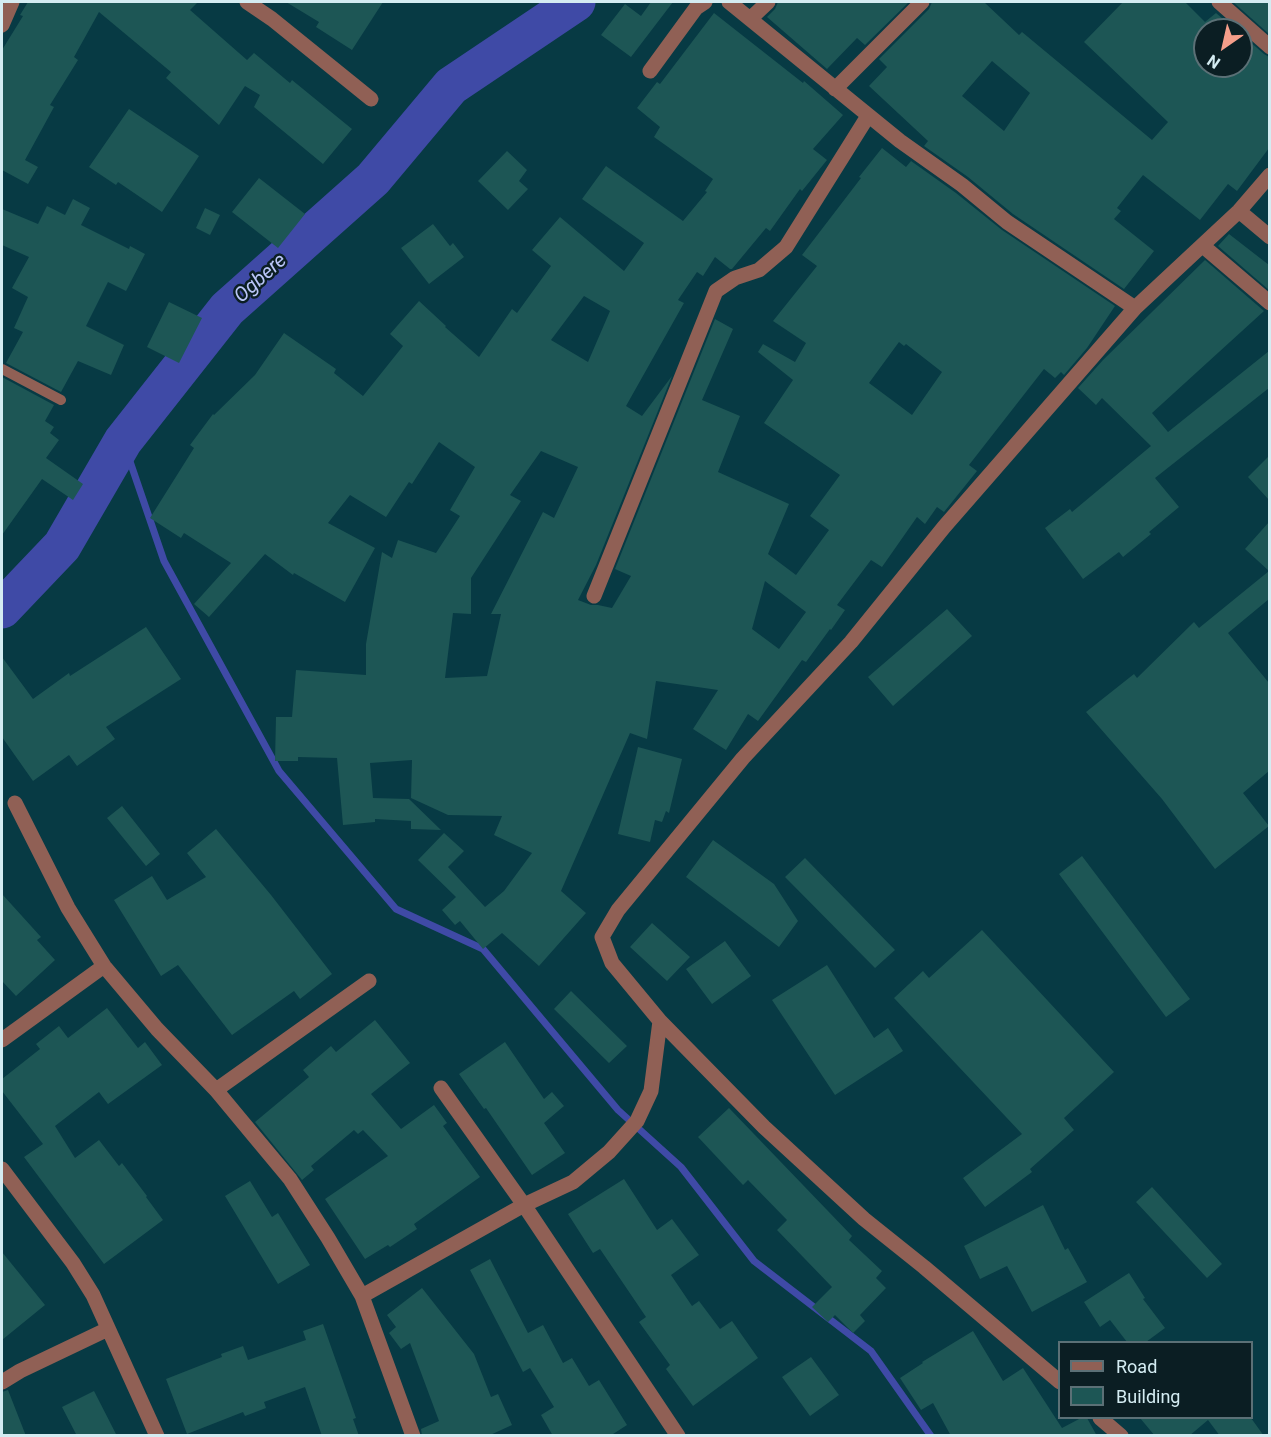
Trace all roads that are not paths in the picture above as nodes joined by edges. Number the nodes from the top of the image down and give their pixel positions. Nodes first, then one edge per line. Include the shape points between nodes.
1 (12, 2) edge
2 (247, 2) edge
3 (705, 2) edge
4 (729, 2) edge
5 (768, 2) edge
6 (922, 2) edge
7 (1219, 2) edge
8 (750, 19) junction
9 (2, 24) edge
10 (1269, 47) edge
11 (650, 71) dead end
12 (835, 89) junction
13 (370, 99) dead end
14 (868, 116) junction
15 (1269, 175) edge
16 (1239, 211) junction
17 (1269, 237) edge
18 (1203, 246) junction
19 (1269, 303) edge
20 (1135, 308) junction
21 (2, 369) edge
22 (61, 400) dead end
23 (594, 596) dead end
24 (15, 803) dead end
25 (104, 966) junction
26 (369, 981) dead end
27 (660, 1021) junction
28 (2, 1040) edge
29 (441, 1088) dead end
30 (216, 1090) junction
31 (2, 1169) edge
32 (524, 1205) junction
33 (362, 1296) junction
34 (108, 1329) junction
35 (1058, 1381) edge
36 (2, 1382) edge
37 (1101, 1419) edge
38 (157, 1436) edge
39 (413, 1436) edge
40 (678, 1436) edge
41 (1121, 1436) edge

1 - 9 street
2 - 13 street
3 - 11 street via 696,8
4 - 8 street
5 - 8 street
6 - 12 street
7 - 10 street
8 - 12 street
12 - 14 street
14 - 20 street via 1007,222
14 - 23 street via 786,247 759,270 735,278 716,291
15 - 16 street
16 - 17 street
16 - 18 street
18 - 19 street
18 - 20 street
20 - 27 street via 944,527 851,642 742,758 618,910 602,937 612,963
21 - 22 lane
24 - 25 street via 68,908
25 - 28 street
25 - 30 street
26 - 30 street
27 - 32 street via 651,1091 634,1126 573,1182
27 - 35 street via 764,1127 864,1219
29 - 32 street
30 - 33 street via 290,1179
31 - 34 street via 73,1263
32 - 33 street
32 - 40 street
33 - 39 street
34 - 36 street
34 - 38 street
37 - 41 street

